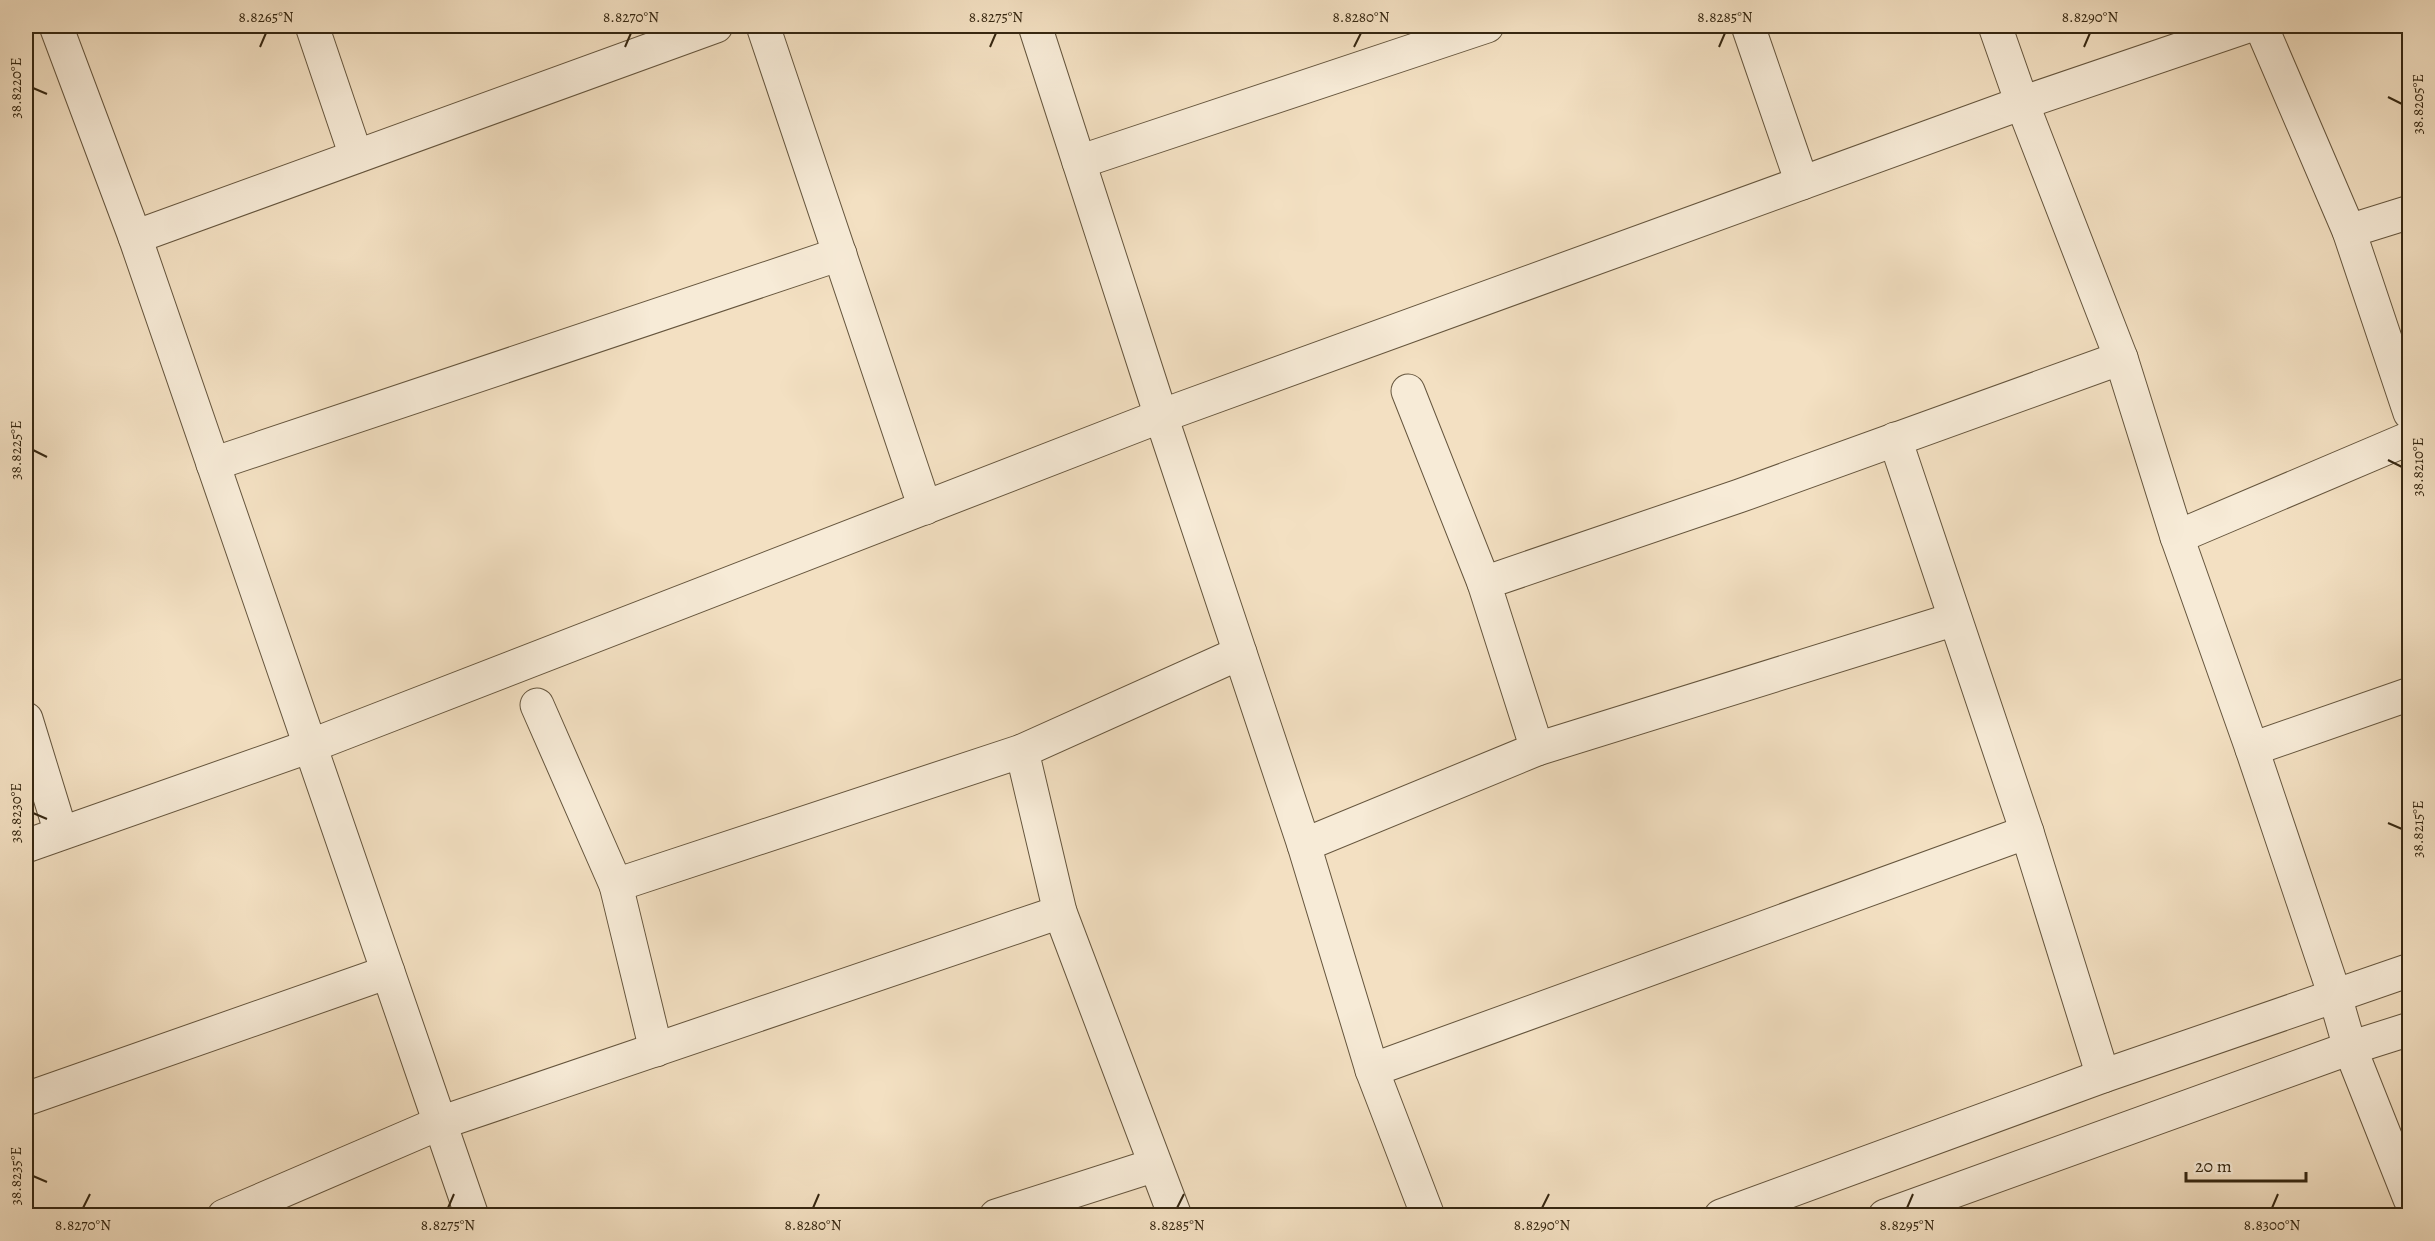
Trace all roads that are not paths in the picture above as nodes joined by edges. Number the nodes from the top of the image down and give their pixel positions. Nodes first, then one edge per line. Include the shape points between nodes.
1 (56, 26) edge
2 (312, 26) edge
3 (716, 26) edge
4 (763, 26) edge
5 (1035, 26) edge
6 (1487, 26) edge
7 (1748, 26) edge
8 (1995, 26) edge
9 (2248, 26) edge
10 (2261, 26) edge
11 (2022, 103) junction
12 (356, 156) junction
13 (1080, 162) junction
14 (1802, 183) junction
15 (2409, 212) edge
16 (2349, 231) junction
17 (135, 237) junction
18 (840, 254) junction
19 (2121, 358) junction
20 (1408, 391) dead end
21 (2409, 413) edge
22 (1161, 416) junction
23 (2409, 438) edge
24 (1895, 439) junction
25 (213, 464) junction
26 (925, 508) junction
27 (2177, 537) junction
28 (1484, 583) junction
29 (1955, 619) junction
30 (1240, 653) junction
31 (2409, 694) edge
32 (537, 705) dead end
33 (26, 719) edge
34 (310, 746) junction
35 (1537, 749) junction
36 (2252, 749) junction
37 (1022, 751) junction
38 (2027, 832) junction
39 (61, 833) junction
40 (1304, 845) junction
41 (26, 846) edge
42 (616, 885) junction
43 (1060, 912) junction
44 (2409, 970) edge
45 (388, 972) junction
46 (2335, 996) junction
47 (2409, 1029) edge
48 (2350, 1048) junction
49 (656, 1050) junction
50 (1372, 1070) junction
51 (2103, 1077) junction
52 (26, 1099) edge
53 (440, 1123) junction
54 (1155, 1165) junction
55 (2409, 1199) edge
56 (224, 1215) edge
57 (472, 1215) edge
58 (996, 1215) edge
59 (1175, 1215) edge
60 (1428, 1215) edge
61 (1721, 1215) edge
62 (1885, 1215) edge

1 - 17 street
2 - 12 street
3 - 12 street
4 - 18 street
5 - 13 street
6 - 13 street
7 - 14 street
8 - 11 street
9 - 11 street
10 - 16 street
11 - 14 street
11 - 19 street
12 - 17 street
13 - 22 street
14 - 22 street
15 - 16 street
16 - 21 street
17 - 25 street
18 - 25 street
18 - 26 street
19 - 24 street
19 - 27 street
20 - 28 street
22 - 26 street
22 - 30 street
23 - 27 street
24 - 28 street
24 - 29 street
25 - 34 street
26 - 34 street
27 - 36 street
28 - 35 street
29 - 35 street
29 - 38 street
30 - 37 street
30 - 40 street
31 - 36 street
32 - 42 street
33 - 39 street
34 - 39 street
34 - 45 street
35 - 40 street
36 - 46 street
37 - 42 street
37 - 43 street
38 - 50 street
38 - 51 street
39 - 41 street
40 - 50 street
42 - 49 street
43 - 49 street
43 - 54 street
44 - 46 street
45 - 52 street
45 - 53 street
46 - 48 street
46 - 51 street
47 - 48 street
48 - 55 street
48 - 62 street
49 - 53 street
50 - 60 street
51 - 61 street
53 - 56 street
53 - 57 street
54 - 58 street
54 - 59 street

